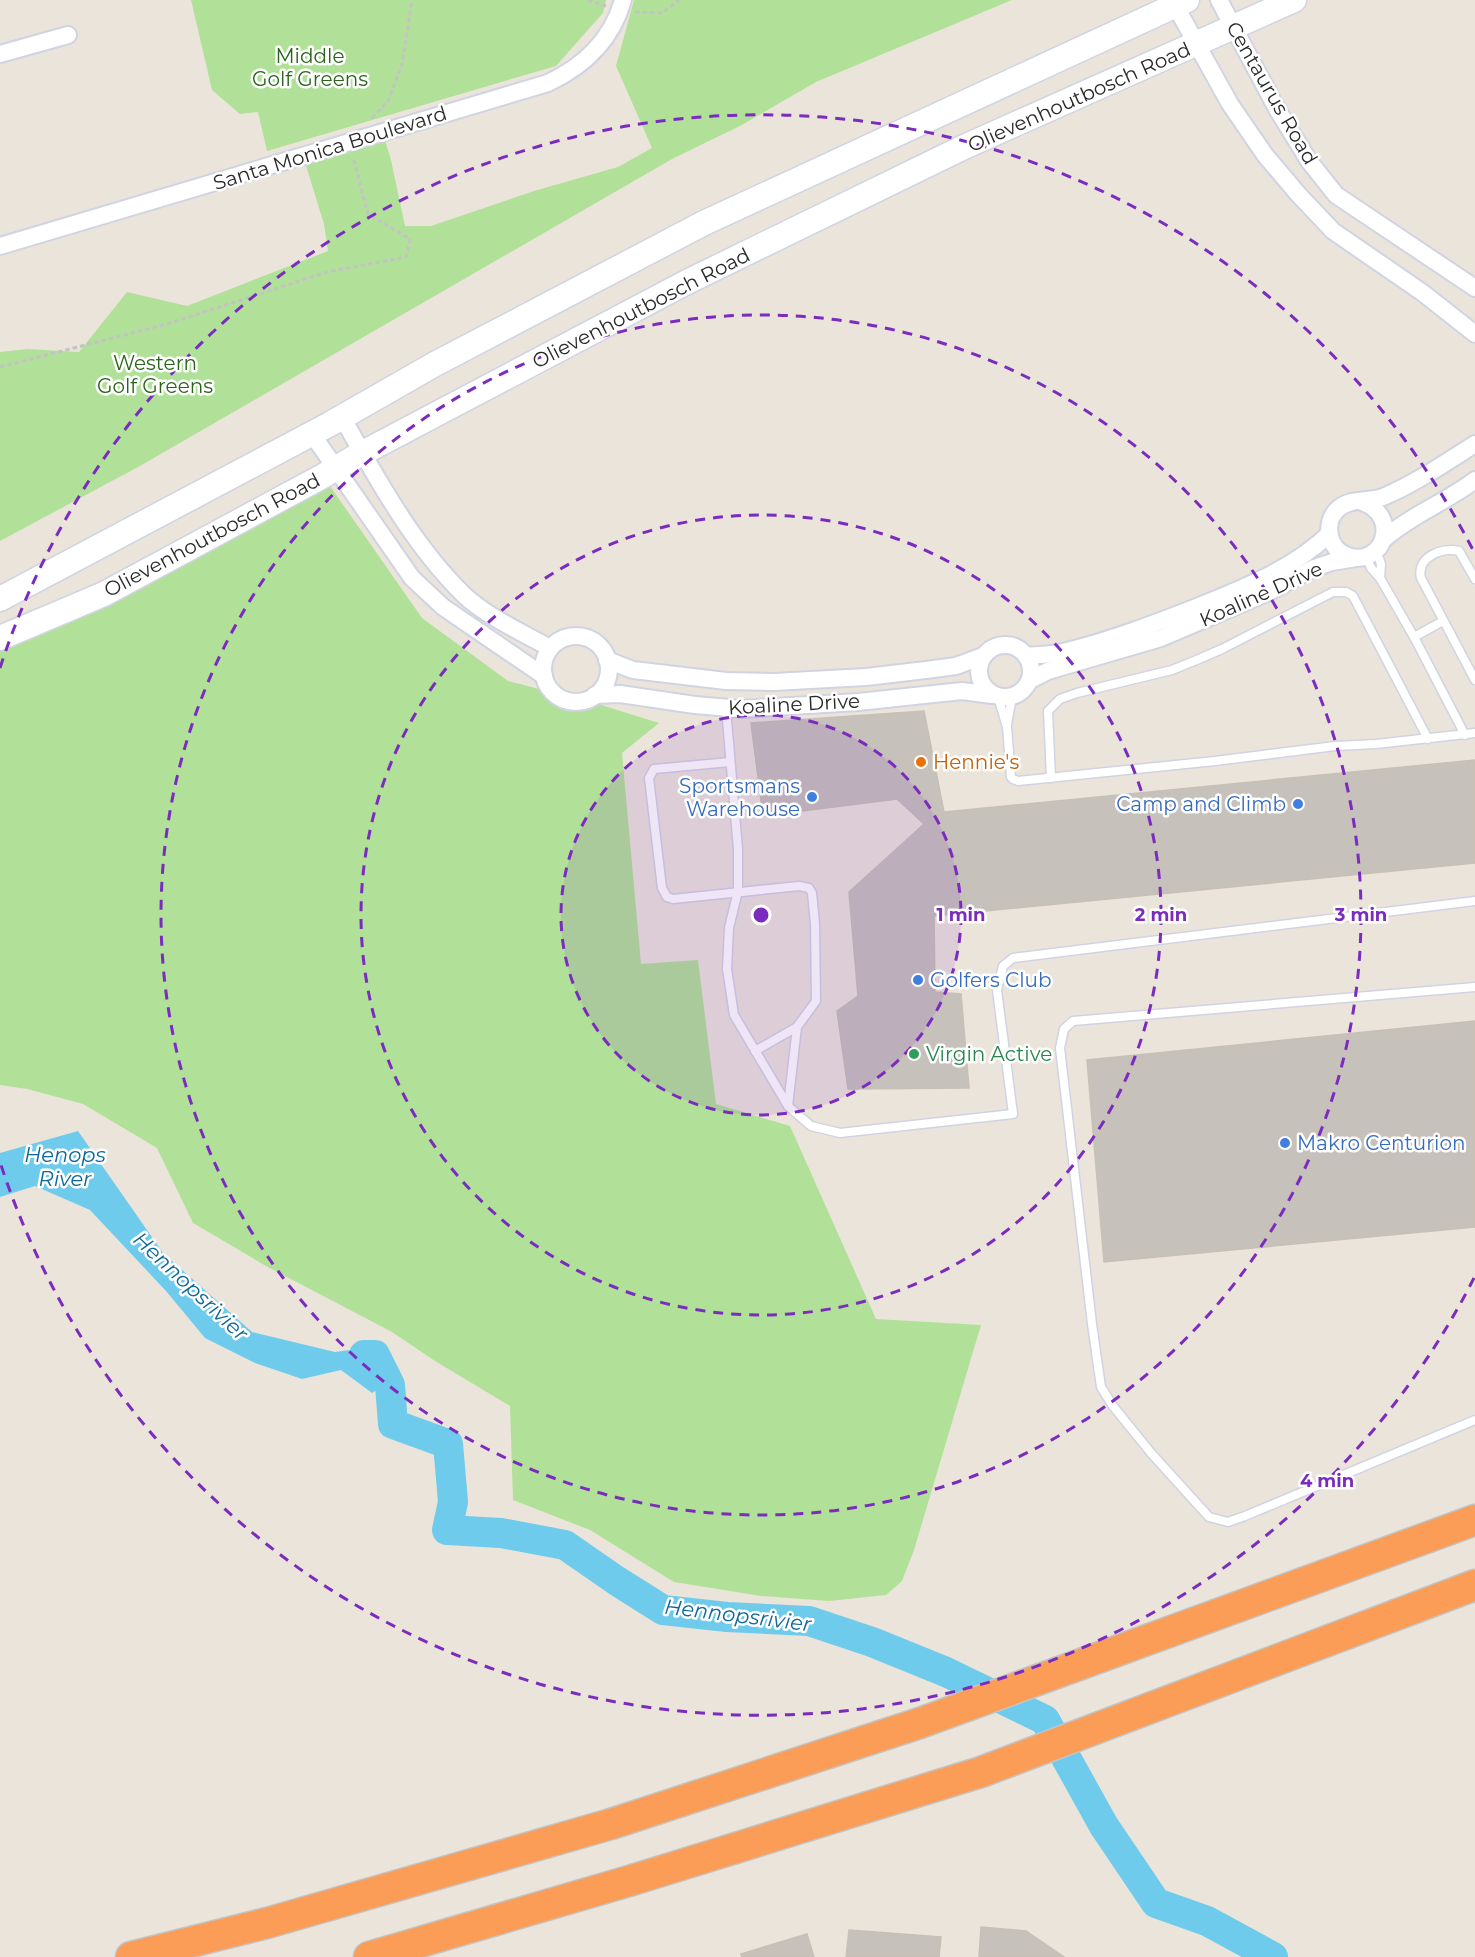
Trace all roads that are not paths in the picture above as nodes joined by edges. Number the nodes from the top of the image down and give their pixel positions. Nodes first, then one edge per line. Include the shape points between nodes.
1 (1219, 0) edge
2 (1294, 0) edge
3 (1181, 3) edge
4 (621, 6) edge
5 (1235, 28) junction
6 (68, 35) dead end
7 (1196, 45) junction
8 (0, 54) edge
9 (0, 246) edge
10 (1475, 288) edge
11 (1475, 334) edge
12 (342, 417) junction
13 (312, 434) junction
14 (1475, 444) edge
15 (362, 453) junction
16 (335, 468) junction
17 (1475, 480) edge
18 (1362, 502) junction
19 (1329, 534) junction
20 (1370, 551) junction
21 (1475, 579) edge
22 (0, 599) edge
23 (1443, 621) junction
24 (1414, 637) junction
25 (0, 638) edge
26 (550, 648) junction
27 (983, 656) junction
28 (1026, 656) junction
29 (607, 660) junction
30 (544, 676) junction
31 (1030, 680) junction
32 (1475, 680) edge
33 (726, 681) junction
34 (595, 695) junction
35 (1001, 696) junction
36 (726, 708) junction
37 (1007, 727) junction
38 (1470, 734) edge
39 (1428, 739) junction
40 (730, 762) junction
41 (1051, 777) junction
42 (738, 891) junction
43 (1475, 901) edge
44 (1475, 987) edge
45 (797, 1028) junction
46 (755, 1051) junction
47 (788, 1106) junction
48 (1475, 1420) edge
49 (1475, 1520) edge
50 (1475, 1585) edge
51 (131, 1957) edge
52 (369, 1957) edge

1 - 5 street, Centaurus Road
2 - 5 main road, Olievenhoutbosch Road
3 - 7 street, Centaurus Road
3 - 12 main road via 704,223 435,363
4 - 9 street, Santa Monica Boulevard via 612,28 591,56 548,83
5 - 7 main road, Olievenhoutbosch Road
5 - 10 street, Centaurus Road via 1277,109 1309,161 1336,195
6 - 8 street
7 - 11 street, Centaurus Road via 1265,154 1333,231
7 - 15 main road, Olievenhoutbosch Road via 964,147 687,282
12 - 13 main road
12 - 15 street
13 - 16 street, Koaline Drive
13 - 22 main road
14 - 18 street via 1413,484
15 - 16 main road, Olievenhoutbosch Road
15 - 26 street via 420,544 465,596
16 - 25 main road, Olievenhoutbosch Road via 104,594
16 - 30 street, Koaline Drive via 412,578 443,607
17 - 20 street, Koaline Drive via 1398,526
18 - 19 street via 1344,504 1337,510
18 - 20 street via 1381,515 1385,531
19 - 20 street via 1338,551 1347,556
19 - 28 street, Koaline Drive via 1302,556 1246,586 1163,620 1120,637 1060,653
20 - 24 lane via 1381,564 1380,578
20 - 31 street, Koaline Drive via 1314,568 1269,592 1161,638 1048,671
21 - 23 lane via 1459,551 1444,549 1424,561 1419,571 1421,578
23 - 24 lane
23 - 32 lane
24 - 38 lane
26 - 29 street, Koaline Drive via 570,636 586,638 600,646
26 - 30 street via 543,662
27 - 28 street via 1005,645
27 - 33 street, Koaline Drive via 956,666 866,677
27 - 35 street via 980,681
28 - 31 street
29 - 33 street, Koaline Drive via 633,670
29 - 34 street via 605,683
30 - 34 street, Koaline Drive via 551,691 565,700 580,702
31 - 35 street via 1025,688
33 - 36 street
34 - 36 street, Koaline Drive via 620,694
35 - 36 street, Koaline Drive via 962,691 858,702
35 - 37 lane
35 - 37 lane
36 - 40 lane
37 - 41 lane via 1012,779
38 - 39 lane
39 - 41 lane
39 - 41 lane via 1353,596 1340,591 1305,605 1222,650 1172,670 1060,699 1048,711
40 - 42 lane
40 - 42 lane via 654,769 649,778 662,888 667,897
42 - 45 lane via 799,886 812,893 816,1001
42 - 46 lane via 729,928 729,991 734,1015
43 - 47 lane via 1013,958 1003,966 998,990 1013,1114 840,1133 811,1126
44 - 48 lane via 1073,1021 1064,1029 1060,1048 1101,1387 1119,1414 1209,1517 1228,1522 1264,1509
45 - 46 lane
45 - 47 lane
46 - 47 lane
49 - 51 highway via 920,1723 611,1824 267,1923
50 - 52 highway via 981,1772

